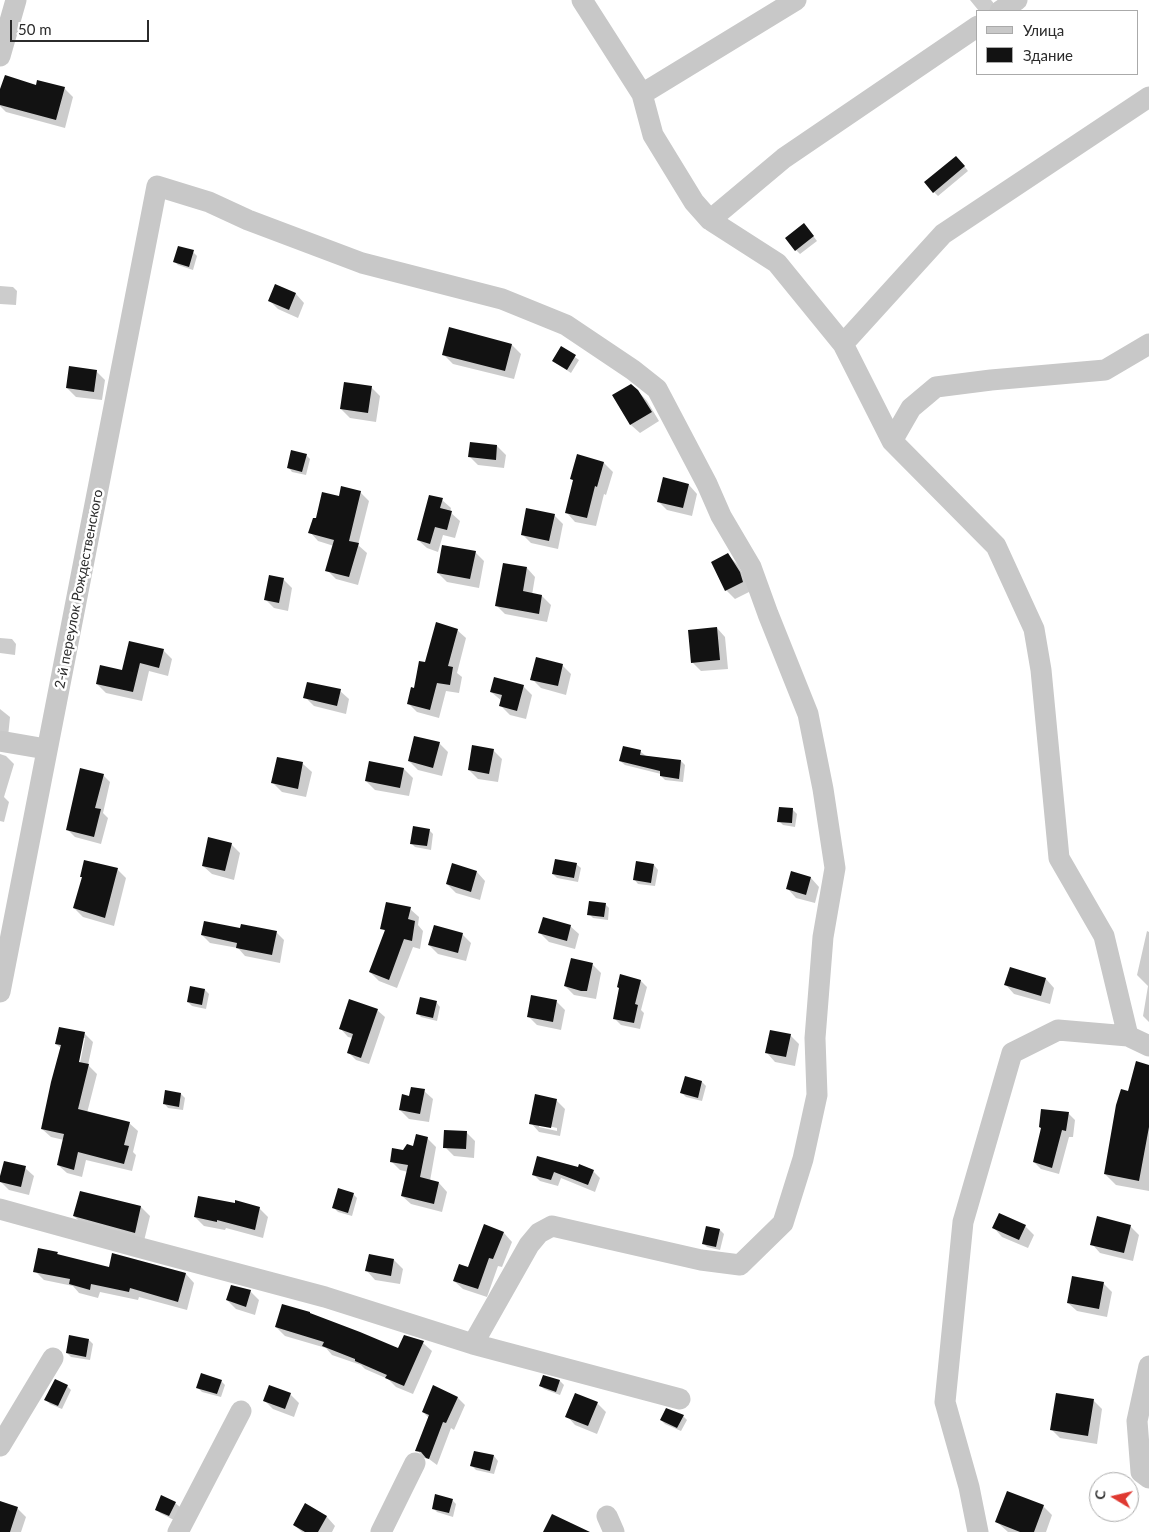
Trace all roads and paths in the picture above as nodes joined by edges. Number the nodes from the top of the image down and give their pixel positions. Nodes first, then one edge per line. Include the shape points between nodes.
1 (16, 0) edge
2 (582, 0) edge
3 (796, 0) edge
4 (1017, 0) edge
5 (1002, 10) edge
6 (976, 27) edge
7 (0, 56) edge
8 (642, 94) junction
9 (1149, 97) edge
10 (710, 220) junction
11 (843, 344) junction
12 (1149, 344) edge
13 (892, 441) junction
14 (0, 741) edge
15 (46, 749) junction
16 (0, 992) edge
17 (1128, 1036) junction
18 (1149, 1046) edge
19 (0, 1209) edge
20 (473, 1344) junction
21 (53, 1358) dead end
22 (1149, 1366) edge
23 (680, 1399) dead end
24 (241, 1411) dead end
25 (0, 1446) edge
26 (415, 1463) dead end
27 (1149, 1478) edge
28 (178, 1532) edge
29 (382, 1532) edge
30 (978, 1532) edge

1 - 7 street
2 - 8 street
3 - 8 street
4 - 5 street
6 - 10 street via 784,158
8 - 10 street via 653,135 694,202
9 - 11 street via 943,234
10 - 11 street via 777,263
11 - 13 street
12 - 13 street via 1105,370 936,387 911,408
13 - 17 street via 996,546 1034,629 1041,670 1059,858 1104,936
14 - 15 street
15 - 16 street, 2-й переулок Рождественского
15 - 20 street, 2-й переулок Рождественского via 157,186 209,202 362,263 502,299 566,325 658,389 751,567 808,714 835,868 822,937 815,1038 817,1095 803,1159 783,1223 740,1265 701,1260 552,1226 539,1233 529,1245
17 - 18 street
17 - 30 street via 1058,1030 1012,1053 963,1222 945,1402 969,1486
19 - 20 street via 325,1296
20 - 23 street
21 - 25 street
22 - 27 street via 1138,1421 1141,1472
24 - 28 street
26 - 29 street

